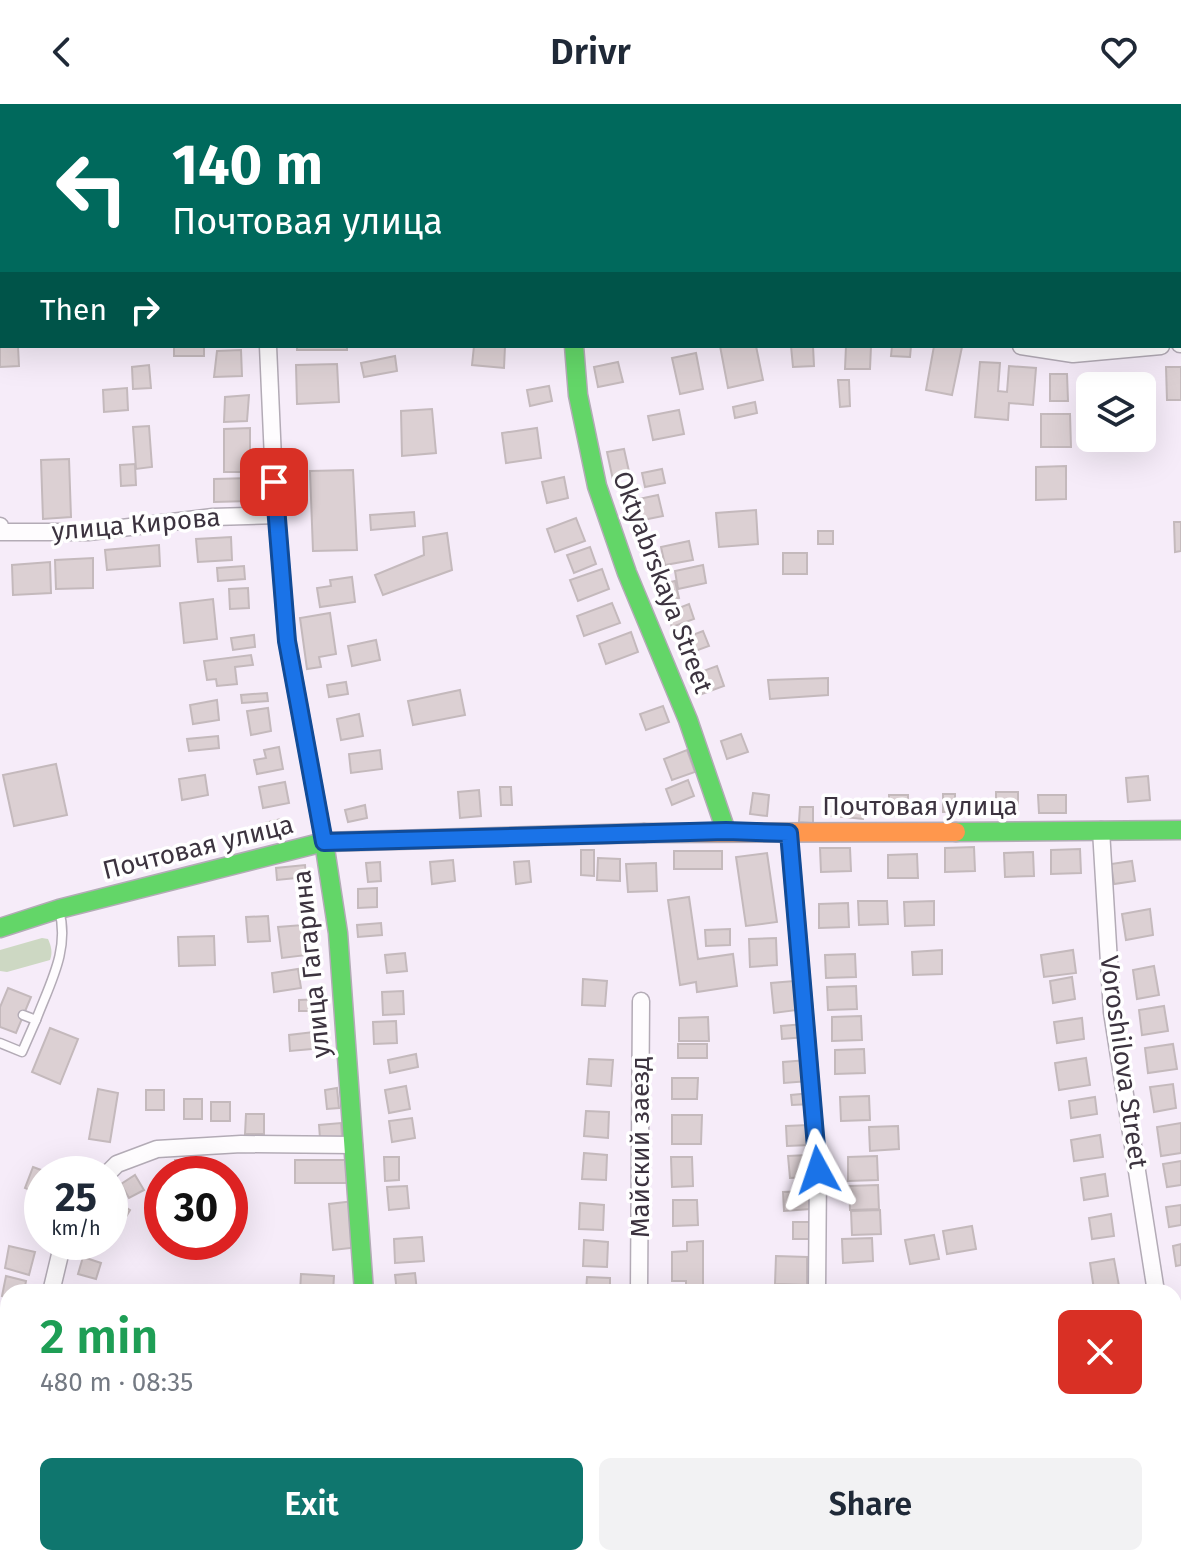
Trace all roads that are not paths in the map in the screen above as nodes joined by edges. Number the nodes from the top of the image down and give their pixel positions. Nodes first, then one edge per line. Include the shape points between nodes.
1 (268, 348) edge
2 (574, 348) edge
3 (1034, 348) edge
4 (1139, 348) edge
5 (277, 515) junction
6 (0, 526) edge
7 (1101, 830) junction
8 (1181, 830) edge
9 (726, 831) junction
10 (789, 833) junction
11 (324, 842) junction
12 (59, 909) junction
13 (0, 928) edge
14 (641, 1001) dead end
15 (23, 1015) dead end
16 (36, 1020) junction
17 (0, 1043) edge
18 (354, 1145) junction
19 (128, 1160) edge
20 (59, 1260) edge
21 (53, 1284) edge
22 (363, 1284) edge
23 (639, 1284) edge
24 (817, 1284) edge
25 (1155, 1284) edge

1 - 5 street, улица Гагарина
2 - 9 main road, Oktyabrskaya Street via 582,430 603,512 683,707
3 - 4 street via 1073,354
5 - 6 street, улица Кирова via 88,532 1,532
5 - 11 street, улица Гагарина via 287,641
7 - 8 main road, Почтовая улица
7 - 10 main road, Почтовая улица
7 - 25 street, Voroshilova Street via 1112,1012
9 - 10 main road, Почтовая улица
9 - 11 main road, Почтовая улица
10 - 24 street via 818,1170
11 - 12 main road, Почтовая улица
11 - 18 main road, улица Гагарина via 338,933
12 - 13 main road, Почтовая улица
12 - 16 lane via 64,928 60,957
14 - 23 street, Майский заезд
15 - 16 lane
16 - 17 lane via 22,1052
18 - 19 street via 157,1149
18 - 22 main road, улица Гагарина
20 - 21 street

